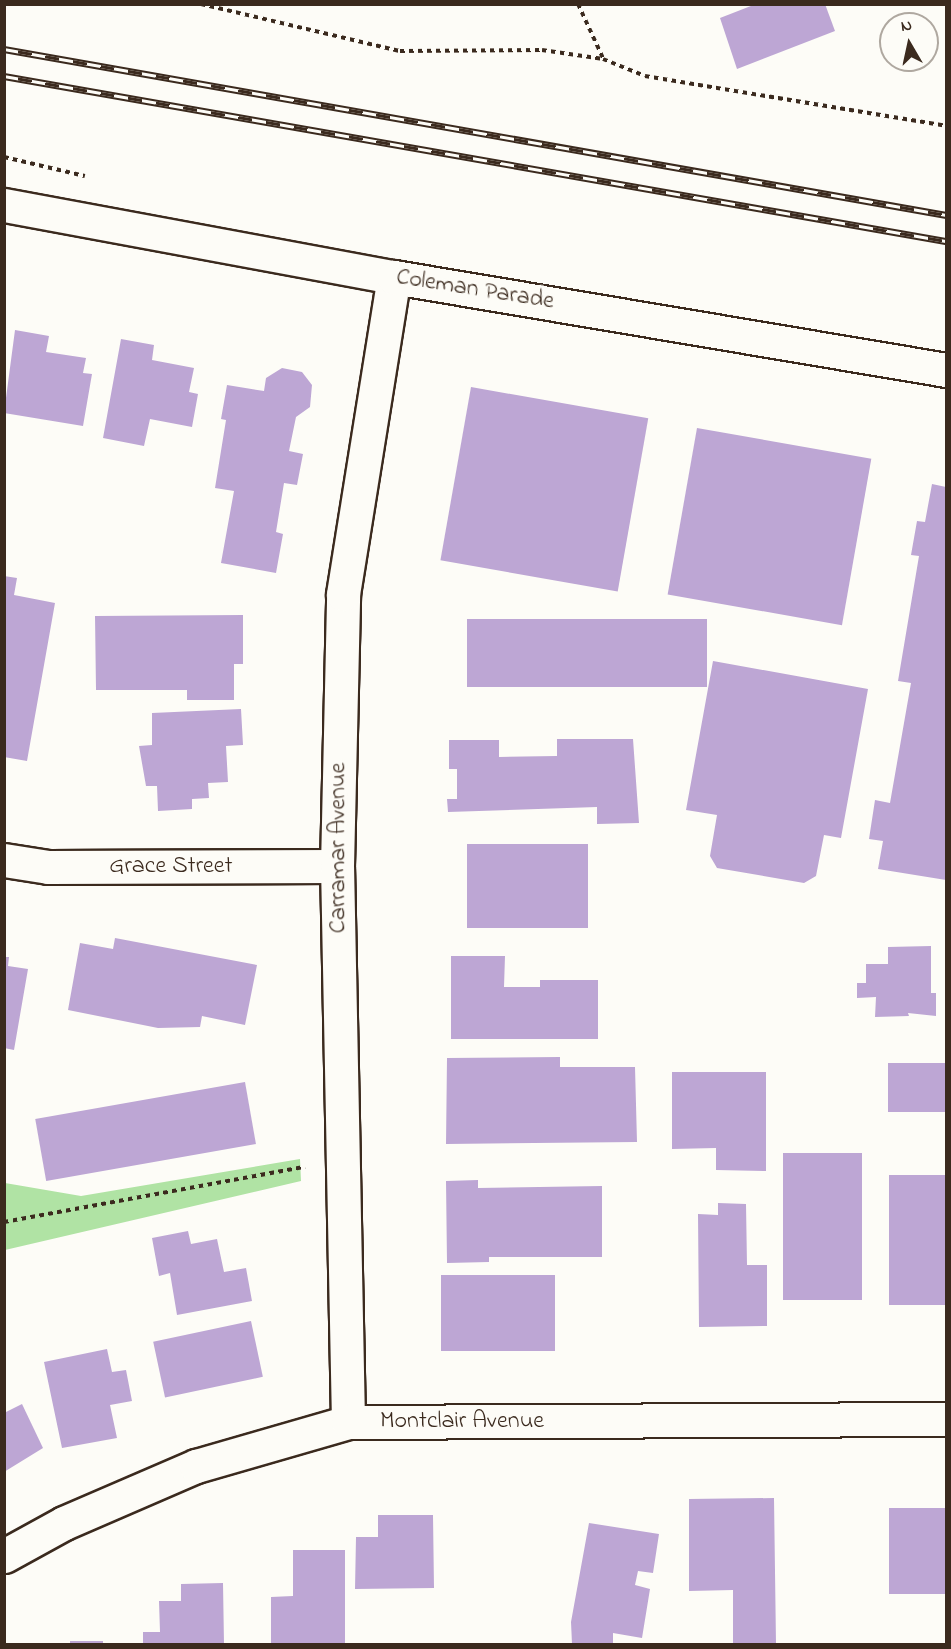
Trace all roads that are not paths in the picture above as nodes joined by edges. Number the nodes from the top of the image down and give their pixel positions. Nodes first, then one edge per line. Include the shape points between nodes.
1 (4, 205) edge
2 (394, 277) junction
3 (946, 370) edge
4 (4, 860) edge
5 (337, 866) junction
6 (946, 1419) edge
7 (348, 1422) junction
8 (4, 1556) edge

1 - 2 street, Coleman Parade
2 - 3 street, Coleman Parade
2 - 5 street, Carramar Avenue via 343,594
4 - 5 street, Grace Street via 48,867
5 - 7 street, Carramar Avenue
6 - 7 street, Montclair Avenue
7 - 8 street, Montclair Avenue via 196,1466 64,1523

